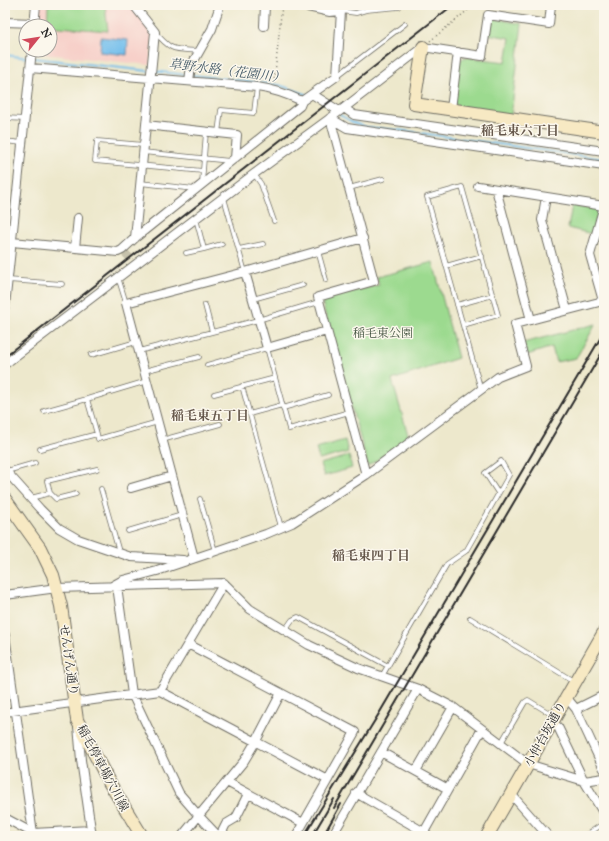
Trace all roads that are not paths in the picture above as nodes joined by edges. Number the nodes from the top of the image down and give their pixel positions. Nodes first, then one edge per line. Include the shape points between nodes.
1 (36, 5) edge
2 (136, 5) edge
3 (220, 5) edge
4 (265, 5) edge
5 (299, 5) edge
6 (399, 5) edge
7 (551, 5) edge
8 (341, 8) edge
9 (35, 18) edge
10 (5, 22) edge
11 (18, 23) edge
12 (405, 24) dead end
13 (264, 26) dead end
14 (155, 32) junction
15 (423, 47) junction
16 (199, 52) junction
17 (458, 52) junction
18 (31, 58) edge
19 (30, 68) junction
20 (337, 76) junction
21 (150, 77) junction
22 (190, 81) junction
23 (257, 87) junction
24 (312, 94) junction
25 (302, 101) junction
26 (342, 109) junction
27 (451, 109) junction
28 (5, 118) edge
29 (330, 118) junction
30 (25, 119) junction
31 (146, 125) junction
32 (206, 132) junction
33 (604, 132) edge
34 (218, 133) junction
35 (5, 141) edge
36 (22, 143) junction
37 (143, 148) junction
38 (604, 151) edge
39 (204, 158) junction
40 (234, 160) junction
41 (142, 164) junction
42 (604, 166) edge
43 (203, 171) junction
44 (254, 174) junction
45 (383, 178) dead end
46 (140, 183) junction
47 (478, 186) dead end
48 (199, 187) junction
49 (349, 188) junction
50 (496, 189) junction
51 (223, 198) junction
52 (546, 198) junction
53 (604, 206) edge
54 (78, 218) dead end
55 (196, 218) junction
56 (274, 221) dead end
57 (135, 238) junction
58 (363, 238) junction
59 (9, 242) edge
60 (222, 244) dead end
61 (263, 244) dead end
62 (75, 248) junction
63 (204, 249) junction
64 (239, 250) junction
65 (318, 251) junction
66 (186, 253) dead end
67 (482, 256) junction
68 (446, 266) junction
69 (245, 272) junction
70 (118, 277) junction
71 (8, 280) junction
72 (326, 280) dead end
73 (62, 284) dead end
74 (303, 285) dead end
75 (492, 296) junction
76 (252, 299) junction
77 (603, 300) edge
78 (319, 302) junction
79 (126, 303) junction
80 (457, 305) junction
81 (5, 306) edge
82 (205, 306) dead end
83 (568, 310) junction
84 (258, 320) junction
85 (531, 320) junction
86 (462, 325) junction
87 (212, 332) junction
88 (327, 332) junction
89 (136, 342) junction
90 (266, 348) junction
91 (139, 352) junction
92 (91, 355) dead end
93 (199, 357) dead end
94 (5, 364) edge
95 (207, 365) dead end
96 (144, 371) junction
97 (275, 378) junction
98 (147, 381) junction
99 (242, 386) junction
100 (480, 390) junction
101 (214, 394) dead end
102 (328, 395) dead end
103 (87, 399) junction
104 (283, 407) junction
105 (44, 411) dead end
106 (349, 412) junction
107 (250, 414) junction
108 (158, 422) junction
109 (220, 424) dead end
110 (97, 434) junction
111 (162, 440) junction
112 (40, 449) dead end
113 (35, 463) dead end
114 (97, 469) dead end
115 (6, 471) edge
116 (366, 475) junction
117 (172, 476) junction
118 (131, 488) dead end
119 (101, 489) dead end
120 (50, 493) junction
121 (498, 493) junction
122 (76, 494) dead end
123 (30, 498) junction
124 (5, 499) edge
125 (200, 499) dead end
126 (182, 515) junction
127 (282, 528) junction
128 (128, 531) dead end
129 (215, 550) junction
130 (120, 554) junction
131 (190, 559) junction
132 (224, 583) junction
133 (114, 586) junction
134 (57, 588) junction
135 (5, 595) edge
136 (470, 618) dead end
137 (285, 630) junction
138 (604, 632) edge
139 (5, 635) edge
140 (188, 644) junction
141 (388, 666) junction
142 (382, 676) junction
143 (575, 682) junction
144 (418, 689) junction
145 (160, 691) junction
146 (281, 693) junction
147 (132, 694) junction
148 (604, 695) edge
149 (566, 697) junction
150 (75, 703) junction
151 (453, 707) junction
152 (576, 710) junction
153 (16, 711) junction
154 (5, 712) edge
155 (77, 720) junction
156 (553, 720) junction
157 (482, 728) junction
158 (256, 741) junction
159 (501, 743) junction
160 (381, 752) junction
161 (528, 764) junction
162 (604, 769) edge
163 (416, 771) junction
164 (604, 778) edge
165 (328, 780) junction
166 (227, 782) junction
167 (584, 782) junction
168 (448, 789) junction
169 (356, 793) junction
170 (248, 794) junction
171 (511, 794) junction
172 (604, 814) edge
173 (199, 816) junction
174 (5, 818) edge
175 (303, 823) junction
176 (604, 823) edge
177 (91, 833) edge
178 (32, 834) edge
179 (425, 834) edge
180 (142, 836) edge
181 (182, 836) edge
182 (219, 836) edge
183 (296, 836) edge
184 (332, 836) edge
185 (487, 836) edge
186 (548, 836) edge
187 (585, 836) edge

1 - 9 street
2 - 14 street
3 - 16 street via 212,29
4 - 13 street
5 - 8 street via 330,12
6 - 8 lane via 356,13
7 - 17 street via 549,24 488,15 482,56
8 - 20 street
10 - 11 street
12 - 20 lane
14 - 16 lane via 173,49
14 - 21 street
15 - 17 street
15 - 26 street
15 - 27 street via 414,104
16 - 22 street via 191,66
17 - 27 street
18 - 19 street
19 - 21 street
19 - 30 street
20 - 24 street
21 - 22 street
21 - 31 street
22 - 23 street
23 - 25 street via 273,89
23 - 34 lane via 254,113 221,110
24 - 25 street
24 - 26 street
25 - 40 street via 300,106
26 - 29 street
26 - 38 street via 354,115
27 - 33 street
28 - 30 lane
29 - 42 street via 347,128
29 - 44 street
29 - 49 street
30 - 36 street
31 - 32 street
31 - 37 street
32 - 34 street
32 - 39 lane
34 - 40 street via 237,135
35 - 36 lane
36 - 59 street
37 - 39 lane
37 - 41 street
37 - 41 lane via 97,141 94,161
39 - 40 lane
39 - 43 lane
40 - 48 street
41 - 43 lane
41 - 46 street
43 - 48 lane
44 - 51 street
44 - 56 lane via 261,184
45 - 49 lane
46 - 48 lane
46 - 57 street
47 - 50 street
48 - 57 street
49 - 58 street
50 - 52 street
50 - 85 street
51 - 55 street
51 - 64 lane
52 - 53 street
52 - 83 street via 542,220
53 - 77 street via 590,255
54 - 62 street
55 - 63 lane
55 - 70 street via 133,262
57 - 62 street via 123,251 118,252
58 - 65 street
58 - 78 street via 374,281 318,297
59 - 62 street
59 - 71 street
60 - 63 lane
61 - 64 lane
63 - 66 lane
64 - 69 lane
65 - 69 street
65 - 72 lane
67 - 68 lane
67 - 68 lane via 462,187 427,197
67 - 75 lane
68 - 80 lane
69 - 76 street
69 - 79 street
70 - 79 lane
70 - 94 street
71 - 73 lane
71 - 81 street
74 - 76 lane
75 - 80 lane
75 - 86 lane via 498,315
76 - 84 street
77 - 83 street
78 - 84 lane
78 - 88 street
79 - 89 street
80 - 86 lane
82 - 87 lane
83 - 85 street
84 - 87 lane
84 - 90 street
85 - 100 street via 515,324 526,366 498,377
86 - 100 lane
87 - 91 lane
88 - 90 street
88 - 106 street
89 - 91 street
89 - 92 lane
90 - 95 lane
90 - 97 lane
91 - 96 street
93 - 96 lane
96 - 98 street
97 - 99 lane
97 - 104 lane
98 - 103 lane
98 - 108 street
99 - 101 lane
99 - 107 lane
100 - 116 street
102 - 104 lane
103 - 105 lane
103 - 110 lane
104 - 106 lane via 289,429
104 - 107 lane
106 - 116 street
107 - 127 lane
108 - 110 lane via 98,439
108 - 111 street
109 - 111 lane
110 - 112 lane
111 - 117 street
113 - 115 lane
114 - 120 lane via 47,481
115 - 123 street
116 - 127 street
117 - 118 street
117 - 126 street
119 - 130 lane
120 - 122 lane via 56,499
120 - 123 lane
121 - 121 lane via 509,475 501,461 485,473
121 - 141 lane via 466,551 447,564
123 - 130 street via 59,528 78,539
124 - 134 street, せんげん通り via 40,548
125 - 129 lane
126 - 128 lane
126 - 131 street
127 - 129 street
129 - 131 street
130 - 131 street via 131,557
131 - 133 street via 123,580
132 - 133 street
132 - 137 street via 250,609
132 - 140 street
133 - 134 street
133 - 147 street
134 - 135 street
134 - 150 street, せんげん通り
136 - 143 lane
137 - 141 lane via 292,620 298,617
137 - 142 street via 358,668
138 - 143 street, 小仲台坂通り
139 - 153 street
140 - 145 street
140 - 146 street
141 - 142 lane
142 - 144 street
143 - 149 street, 小仲台坂通り
144 - 151 street
144 - 160 street
145 - 147 street
145 - 158 street
146 - 158 street
146 - 165 street via 356,732
147 - 150 street
147 - 173 street via 179,793
148 - 152 street
149 - 152 street
149 - 156 street, 小仲台坂通り
150 - 153 street
150 - 155 street, せんげん通り
151 - 157 street
151 - 163 street
152 - 162 street
153 - 154 street
153 - 178 street
155 - 177 street, せんげん通り
155 - 180 street, 稲毛停車場穴川線 via 109,782
156 - 159 lane via 528,700
156 - 161 street, 小仲台坂通り
156 - 167 street
157 - 159 street
157 - 168 street
158 - 165 street
158 - 166 street
159 - 161 street
160 - 163 street
160 - 169 street
161 - 167 street
161 - 171 street, 小仲台坂通り
163 - 168 street
164 - 167 street
165 - 175 street
166 - 170 street
166 - 173 street
167 - 172 street
168 - 179 street
169 - 179 street
169 - 184 street
170 - 175 street
170 - 182 street via 236,818 226,824
171 - 185 street, 小仲台坂通り
171 - 186 street
173 - 181 street
173 - 182 street
174 - 178 street
175 - 183 street
176 - 187 lane
177 - 178 street

